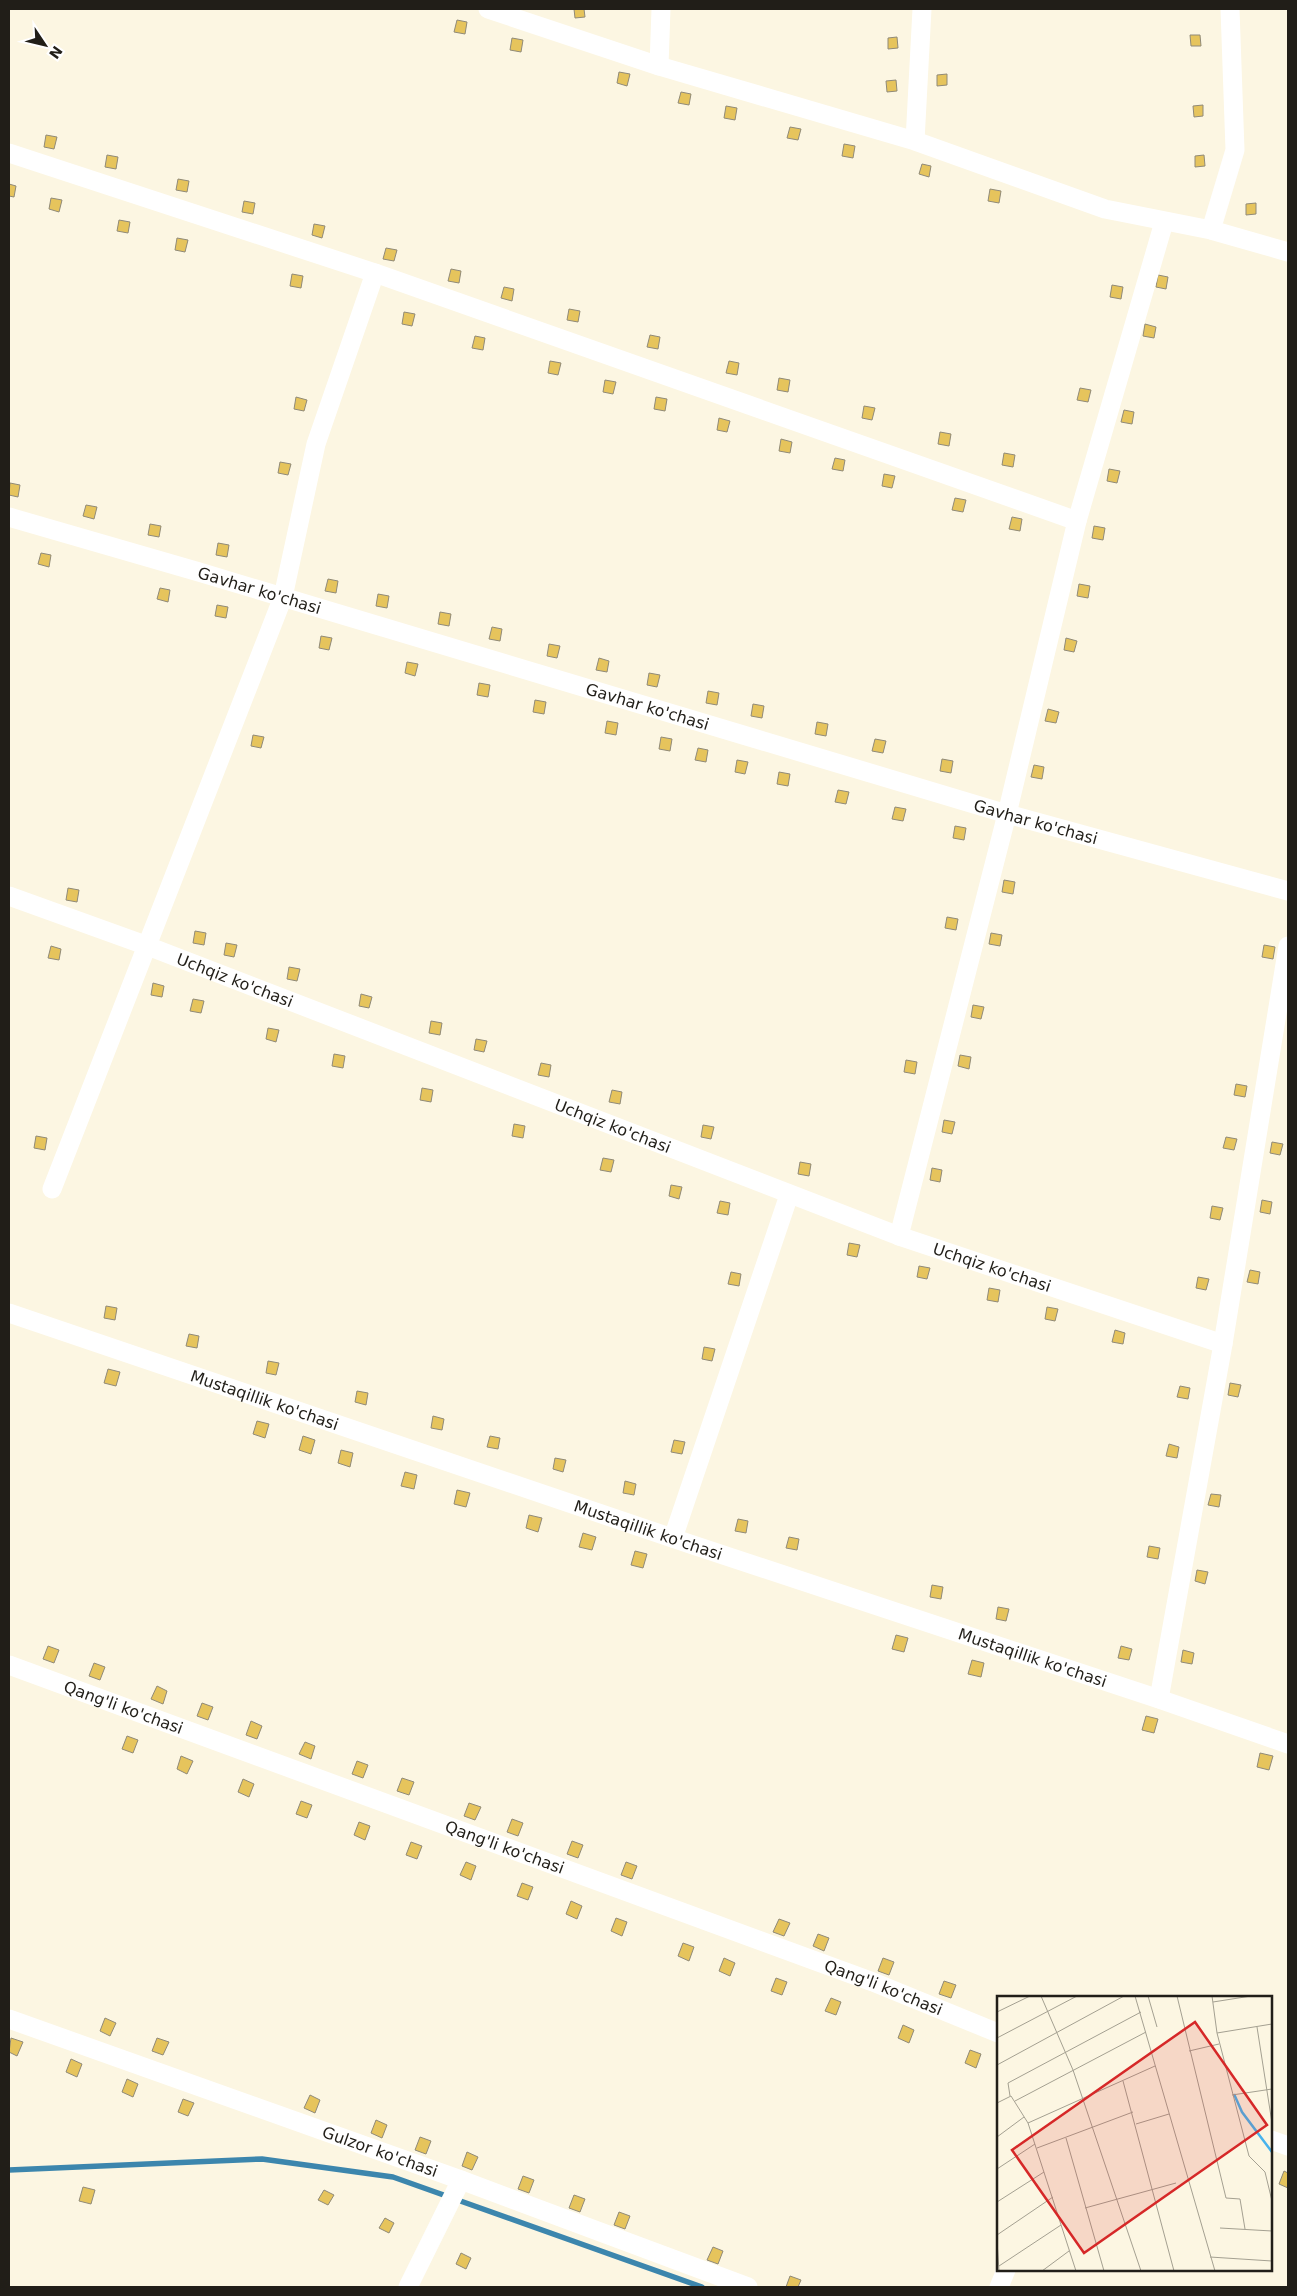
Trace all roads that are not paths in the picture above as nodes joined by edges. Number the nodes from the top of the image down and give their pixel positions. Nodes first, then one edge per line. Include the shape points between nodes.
1 (488, 9) edge
2 (661, 9) edge
3 (922, 9) edge
4 (1230, 9) edge
5 (659, 66) junction
6 (915, 141) junction
7 (9, 152) edge
8 (1164, 222) junction
9 (1211, 230) junction
10 (1288, 252) edge
11 (375, 273) junction
12 (9, 518) edge
13 (1077, 521) junction
14 (283, 597) junction
15 (1007, 814) junction
16 (1288, 891) edge
17 (9, 896) edge
18 (145, 945) junction
19 (1288, 946) edge
20 (52, 1188) dead end
21 (790, 1195) junction
22 (899, 1236) junction
23 (9, 1313) edge
24 (1223, 1344) junction
25 (673, 1538) junction
26 (9, 1665) edge
27 (1159, 1699) junction
28 (1288, 1744) edge
29 (9, 2020) edge
30 (997, 2033) edge
31 (1272, 2140) edge
32 (1288, 2146) edge
33 (461, 2180) junction
34 (1006, 2271) edge
35 (408, 2287) edge
36 (748, 2287) edge
37 (999, 2287) edge

1 - 5 street
2 - 5 street
3 - 6 street
4 - 9 street via 1235,150
5 - 6 street
6 - 8 street via 1105,209
7 - 11 street
8 - 9 street
8 - 13 street
9 - 10 street
11 - 13 street
11 - 14 street via 316,444
12 - 14 street, Gavhar ko'chasi
13 - 15 street
14 - 15 street, Gavhar ko'chasi
14 - 18 street
15 - 16 street, Gavhar ko'chasi
15 - 22 street
17 - 18 street, Uchqiz ko'chasi
18 - 20 street
18 - 21 street, Uchqiz ko'chasi
19 - 24 street
21 - 22 street, Uchqiz ko'chasi
21 - 25 street
22 - 24 street, Uchqiz ko'chasi
23 - 25 street, Mustaqillik ko'chasi
24 - 27 street
25 - 27 street, Mustaqillik ko'chasi
26 - 30 street, Qang'li ko'chasi via 864,1978
27 - 28 street, Mustaqillik ko'chasi
29 - 33 street, Gulzor ko'chasi
31 - 32 street
33 - 35 street
33 - 36 street, Gulzor ko'chasi
34 - 37 street

